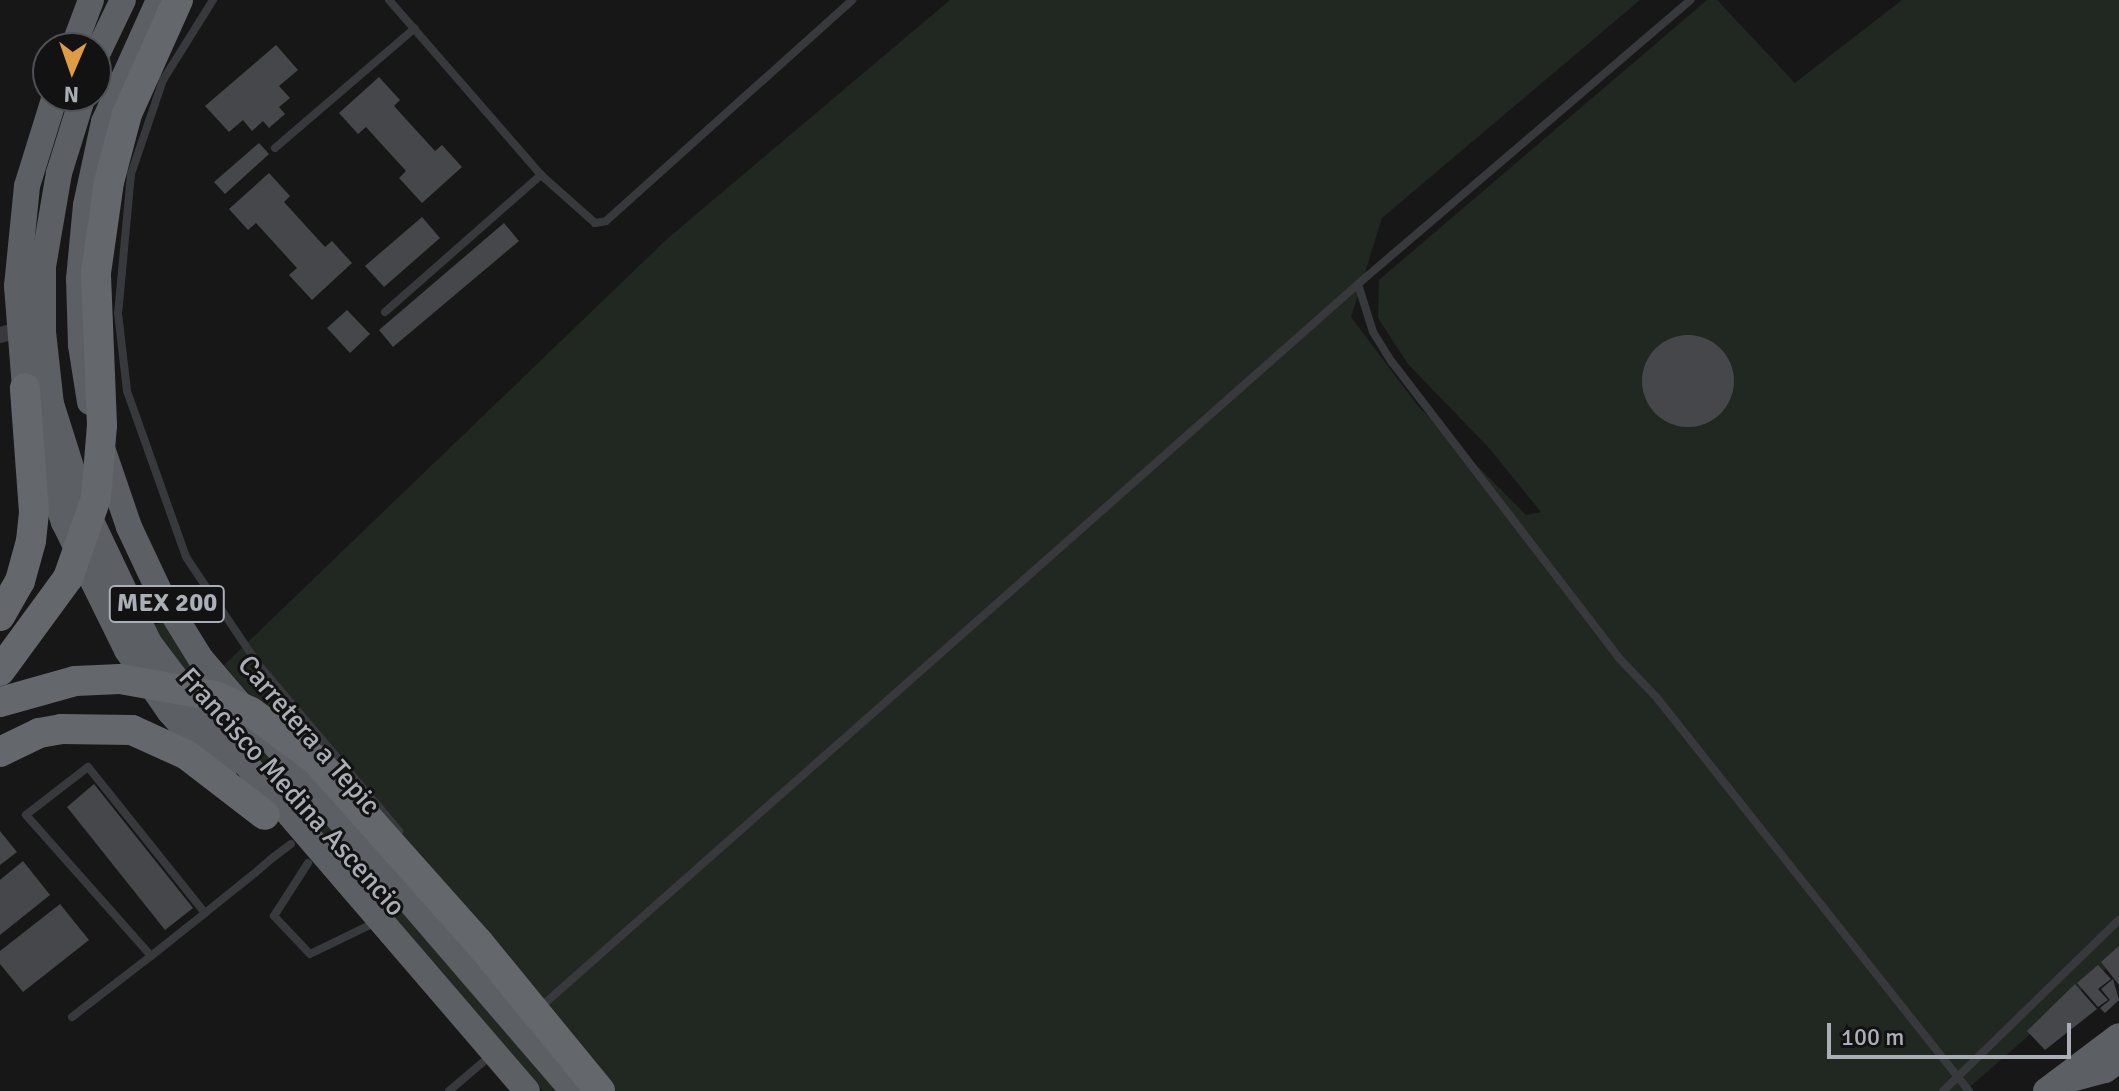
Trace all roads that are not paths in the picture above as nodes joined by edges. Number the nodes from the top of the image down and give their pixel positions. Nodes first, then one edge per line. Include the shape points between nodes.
1 (91, 0) edge
2 (123, 0) edge
3 (159, 0) edge
4 (178, 0) edge
5 (213, 0) edge
6 (389, 0) edge
7 (852, 0) edge
8 (1690, 0) edge
9 (415, 28) junction
10 (79, 32) edge
11 (108, 32) edge
12 (50, 112) edge
13 (78, 112) edge
14 (275, 148) dead end
15 (541, 175) junction
16 (1358, 284) junction
17 (385, 312) dead end
18 (9, 332) edge
19 (25, 388) junction
20 (0, 616) edge
21 (0, 671) edge
22 (0, 702) edge
23 (0, 752) edge
24 (265, 815) junction
25 (405, 839) dead end
26 (299, 853) junction
27 (445, 886) dead end
28 (205, 913) junction
29 (2119, 920) edge
30 (368, 926) junction
31 (151, 956) junction
32 (544, 1004) junction
33 (455, 1007) junction
34 (72, 1017) dead end
35 (2119, 1036) edge
36 (494, 1052) junction
37 (2119, 1060) edge
38 (1957, 1077) junction
39 (604, 1085) edge
40 (2052, 1087) edge
41 (449, 1091) edge
42 (527, 1091) edge
43 (573, 1091) edge
44 (1943, 1091) edge
45 (1969, 1091) edge

1 - 10 highway
2 - 11 highway
3 - 43 highway, Carretera a Tepic / MEX 200 via 104,122 86,205 79,279 81,345 91,403 129,527 160,593 201,659
4 - 21 highway, bridge via 127,114 109,182 98,253 102,425 96,498 68,578
5 - 25 lane via 163,80 131,174 118,313 127,391 186,557 258,664
6 - 9 lane
7 - 15 lane via 606,221 586,220
8 - 16 lane
9 - 14 lane
9 - 15 lane
12 - 18 highway, Francisco Medina Ascencio via 27,186
13 - 33 highway, MEX 200 via 59,173 43,267 43,332 51,404 82,502 149,643 198,708
15 - 17 lane
16 - 32 lane
16 - 38 lane via 1373,332 1392,362 1618,657 1657,698
18 - 19 highway, Francisco Medina Ascencio
19 - 20 highway via 34,512 31,541 20,581
19 - 24 highway, Francisco Medina Ascencio via 64,522 127,650 170,712
22 - 39 highway, bridge via 75,681 120,679 215,696 251,712 316,760
23 - 24 highway via 39,733 61,729 132,730 187,755
24 - 26 highway, Francisco Medina Ascencio
26 - 28 lane
26 - 30 highway, Francisco Medina Ascencio
26 - 30 lane via 274,916 301,945 310,954
27 - 32 lane
28 - 31 lane
28 - 31 lane via 88,767 26,815
29 - 38 lane
30 - 33 highway, Francisco Medina Ascencio
31 - 34 lane
32 - 39 lane
33 - 36 highway, MEX 200
35 - 40 highway
36 - 41 lane
36 - 42 highway, MEX 200
37 - 40 highway via 2105,1070
38 - 44 lane
38 - 45 lane

